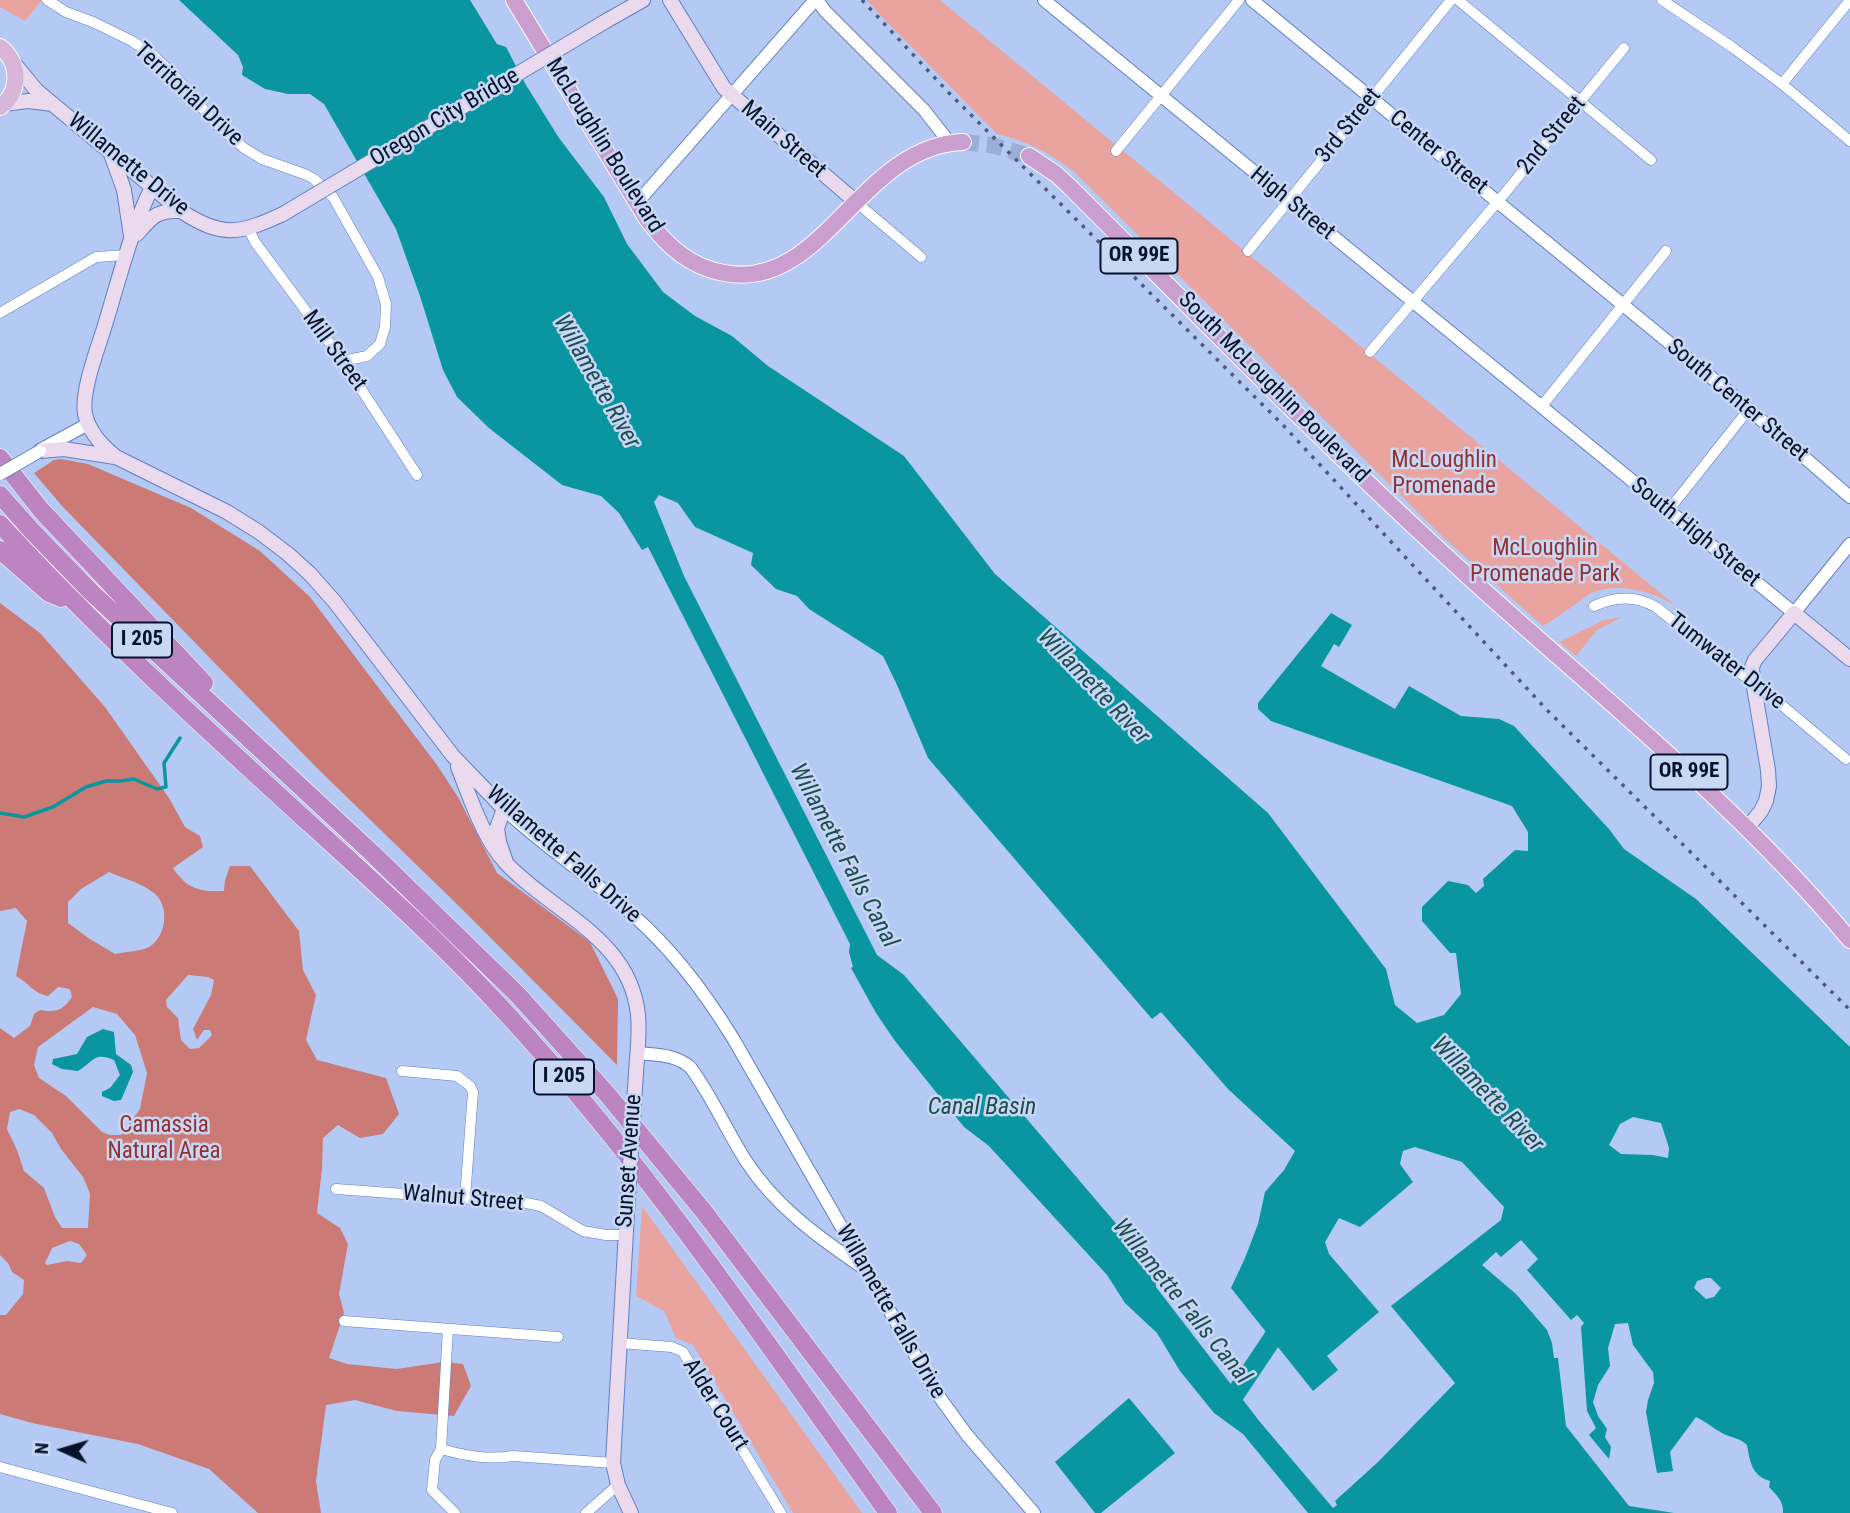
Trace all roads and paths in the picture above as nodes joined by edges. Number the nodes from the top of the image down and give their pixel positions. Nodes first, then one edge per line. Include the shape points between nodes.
1 (47, 0) edge
2 (513, 0) edge
3 (643, 0) edge
4 (670, 0) edge
5 (816, 0) edge
6 (1044, 0) edge
7 (1239, 0) edge
8 (1252, 0) edge
9 (1451, 0) edge
10 (1458, 0) edge
11 (1662, 0) edge
12 (1850, 0) edge
13 (0, 47) edge
14 (1624, 48) dead end
15 (12, 61) junction
16 (1782, 85) junction
17 (732, 96) junction
18 (1161, 97) junction
19 (1371, 98) junction
20 (1581, 102) junction
21 (2, 105) edge
22 (54, 105) junction
23 (1850, 141) edge
24 (956, 142) joint
25 (110, 152) junction
26 (1116, 152) dead end
27 (1029, 156) tunnel mouth
28 (1651, 160) dead end
29 (152, 187) junction
30 (1288, 201) junction
31 (856, 202) junction
32 (1498, 202) junction
33 (636, 204) junction
34 (181, 211) junction
35 (283, 214) joint
36 (248, 228) junction
37 (129, 248) junction
38 (1248, 251) dead end
39 (1666, 251) dead end
40 (921, 257) dead end
41 (1413, 302) junction
42 (1623, 306) junction
43 (0, 313) edge
44 (1370, 352) dead end
45 (343, 361) junction
46 (1541, 407) junction
47 (1749, 409) junction
48 (88, 424) junction
49 (40, 451) junction
50 (116, 457) junction
51 (0, 458) edge
52 (0, 474) edge
53 (417, 475) dead end
54 (0, 495) edge
55 (1850, 497) edge
56 (1668, 511) junction
57 (0, 524) edge
58 (1850, 544) edge
59 (0, 550) edge
60 (77, 605) junction
61 (1594, 606) dead end
62 (1794, 613) junction
63 (1850, 659) edge
64 (1753, 681) junction
65 (453, 755) junction
66 (1846, 759) dead end
67 (291, 778) junction
68 (504, 809) junction
69 (1748, 827) junction
70 (506, 862) junction
71 (1850, 940) edge
72 (637, 1053) junction
73 (402, 1071) dead end
74 (336, 1189) dead end
75 (465, 1198) junction
76 (625, 1236) junction
77 (865, 1269) junction
78 (344, 1321) dead end
79 (448, 1329) junction
80 (558, 1337) dead end
81 (620, 1343) junction
82 (441, 1449) junction
83 (613, 1463) junction
84 (0, 1467) edge
85 (618, 1485) junction
86 (172, 1513) edge
87 (455, 1513) edge
88 (586, 1513) edge
89 (631, 1513) edge
90 (781, 1513) edge
91 (888, 1513) edge
92 (933, 1513) edge
93 (1034, 1513) edge

1 - 45 street, Territorial Drive via 154,56 244,148 307,175 332,197 378,277 386,304 380,344 367,356
2 - 33 highway, McLoughlin Boulevard
3 - 35 main road, Oregon City Bridge, bridge
4 - 17 main road, Main Street
5 - 17 street
5 - 24 street
6 - 18 street, High Street
7 - 18 street
8 - 19 street, Center Street
9 - 19 street, 3rd Street
10 - 20 street
11 - 16 street
12 - 16 street
13 - 15 main road
14 - 20 street, 2nd Street
15 - 21 main road via 16,84
15 - 22 main road, Willamette Drive
16 - 23 street
17 - 31 main road, Main Street
17 - 33 street
18 - 26 street
18 - 30 street, High Street
19 - 30 street, 3rd Street
19 - 32 street, Center Street
20 - 28 street
20 - 32 street, 2nd Street
21 - 22 main road, Willamette Drive via 28,101
22 - 25 main road, Willamette Drive
24 - 31 highway, McLoughlin Boulevard via 901,162
25 - 29 main road, Willamette Drive
25 - 37 main road via 124,191
27 - 69 highway, South McLoughlin Boulevard / OR 99E via 1070,187 1412,525
29 - 34 main road, Willamette Drive
29 - 37 main road
30 - 38 street, 3rd Street
30 - 41 street, High Street
31 - 33 highway, McLoughlin Boulevard via 791,261 760,273 736,275 712,271 680,255
31 - 40 street, Main Street
32 - 41 street, 2nd Street
32 - 42 street, Center Street
34 - 36 main road, Willamette Drive via 217,228
34 - 37 main road via 157,214
35 - 36 main road, Willamette Drive
36 - 45 street, Mill Street
37 - 43 street via 96,257
37 - 48 main road via 87,387
39 - 42 street
41 - 44 street, 2nd Street
41 - 46 street, High Street
42 - 46 street
42 - 47 street, South Center Street
45 - 53 street, Mill Street
46 - 56 street, South High Street
47 - 55 street, South Center Street
47 - 56 street
48 - 49 street
48 - 50 main road, Willamette Falls Drive
49 - 50 main road via 64,449
49 - 52 street, bridge
50 - 65 main road, Willamette Falls Drive via 227,512 294,559 334,601
51 - 67 highway via 41,510
54 - 67 highway, I 205 via 91,592
56 - 62 street, South High Street
57 - 60 highway, I 205
58 - 62 street
59 - 60 highway via 49,593
60 - 91 highway, I 205 via 403,909 527,1035 655,1190
61 - 64 street, Tumwater Drive via 1614,598 1647,603
62 - 63 main road, South High Street
62 - 64 main road via 1755,660
64 - 66 street, Tumwater Drive
64 - 69 main road via 1769,794
65 - 68 main road, Willamette Falls Drive
65 - 70 main road, Sunset Avenue via 488,834
67 - 92 highway, I 205 via 518,995 607,1094 705,1213
68 - 70 main road via 497,828
68 - 77 street, Willamette Falls Drive via 634,915 707,997
69 - 71 highway, South McLoughlin Boulevard / OR 99E
70 - 72 main road, Sunset Avenue via 617,958 634,992
72 - 76 main road, Sunset Avenue, bridge
72 - 77 street via 674,1057 691,1068 771,1195
73 - 75 street via 457,1076 470,1086
74 - 75 street, Walnut Street
75 - 76 street, Walnut Street via 541,1206 583,1231
76 - 81 main road, Sunset Avenue
77 - 93 street, Willamette Falls Drive via 953,1417
78 - 79 street
79 - 80 street
79 - 82 street
81 - 83 main road, Sunset Avenue
81 - 90 street, Alder Court via 671,1346 683,1352
82 - 83 street via 470,1457
82 - 87 street via 435,1460 432,1490
83 - 85 main road, Sunset Avenue
84 - 86 street
85 - 88 street
85 - 89 main road, Sunset Avenue

